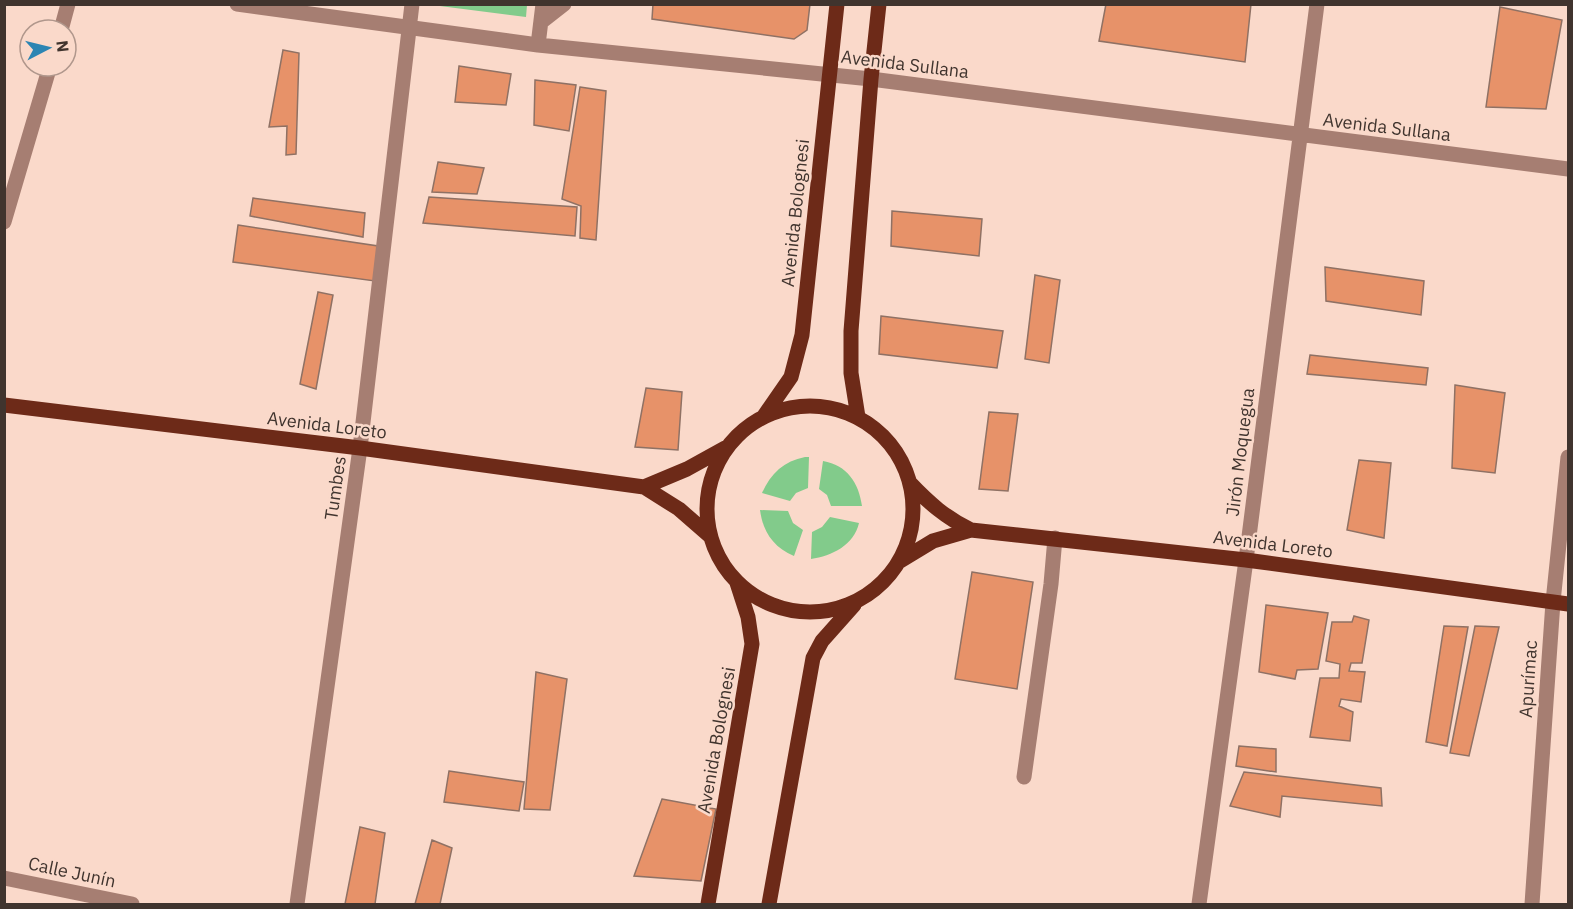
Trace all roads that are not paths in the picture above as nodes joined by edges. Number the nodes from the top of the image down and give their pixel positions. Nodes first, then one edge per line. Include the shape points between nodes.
1 (237, 4) edge
2 (412, 4) edge
3 (543, 4) edge
4 (564, 4) edge
5 (837, 4) edge
6 (879, 4) edge
7 (1317, 4) edge
8 (541, 22) junction
9 (410, 28) junction
10 (538, 45) junction
11 (830, 74) junction
12 (46, 78) edge
13 (871, 79) junction
14 (1299, 136) junction
15 (1569, 169) edge
16 (4, 222) edge
17 (4, 405) edge
18 (764, 416) junction
19 (858, 417) junction
20 (728, 447) junction
21 (360, 448) junction
22 (1569, 456) edge
23 (910, 483) junction
24 (644, 487) junction
25 (971, 530) junction
26 (710, 536) junction
27 (1055, 538) junction
28 (1246, 560) junction
29 (900, 561) junction
30 (737, 584) junction
31 (1553, 602) junction
32 (856, 603) junction
33 (1569, 604) edge
34 (1024, 777) dead end
35 (4, 878) edge
36 (132, 904) edge
37 (297, 904) edge
38 (708, 904) edge
39 (769, 904) edge
40 (1199, 904) edge
41 (1532, 904) edge

1 - 9 street, Avenida Sullana
2 - 9 street, Tumbes
3 - 8 street
4 - 8 street
5 - 11 main road, Avenida Bolognesi
6 - 13 main road
7 - 14 street, Jirón Moquegua
8 - 10 street
9 - 10 street, Avenida Sullana
9 - 21 street, Tumbes
10 - 11 street, Avenida Sullana
11 - 13 street, Avenida Sullana
11 - 18 main road, Avenida Bolognesi via 802,335 790,377
12 - 16 street
13 - 14 street, Avenida Sullana
13 - 19 main road via 851,331 851,373
14 - 15 street, Avenida Sullana
14 - 28 street, Jirón Moquegua
17 - 21 main road, Avenida Loreto
18 - 19 main road via 787,408 811,406
18 - 20 main road
19 - 23 main road via 881,434 899,456
20 - 24 main road
20 - 26 main road via 709,490
21 - 24 main road, Avenida Loreto
21 - 37 street, Tumbes
22 - 31 street, Apurímac
23 - 25 main road, Avenida Loreto via 938,511
23 - 29 main road via 914,510 910,536
24 - 26 main road, Avenida Loreto via 679,509
25 - 27 main road, Avenida Loreto
25 - 29 main road, Avenida Loreto via 933,541
26 - 30 main road
27 - 28 main road, Avenida Loreto
27 - 34 street
28 - 31 main road, Avenida Loreto
28 - 40 street, Jirón Moquegua
29 - 32 main road via 881,585
30 - 32 main road via 759,600 792,612 827,612
30 - 38 main road, Avenida Bolognesi via 752,644
31 - 33 main road, Avenida Loreto
31 - 41 street, Apurímac
32 - 39 main road via 836,623 813,658
35 - 36 street, Calle Junín

